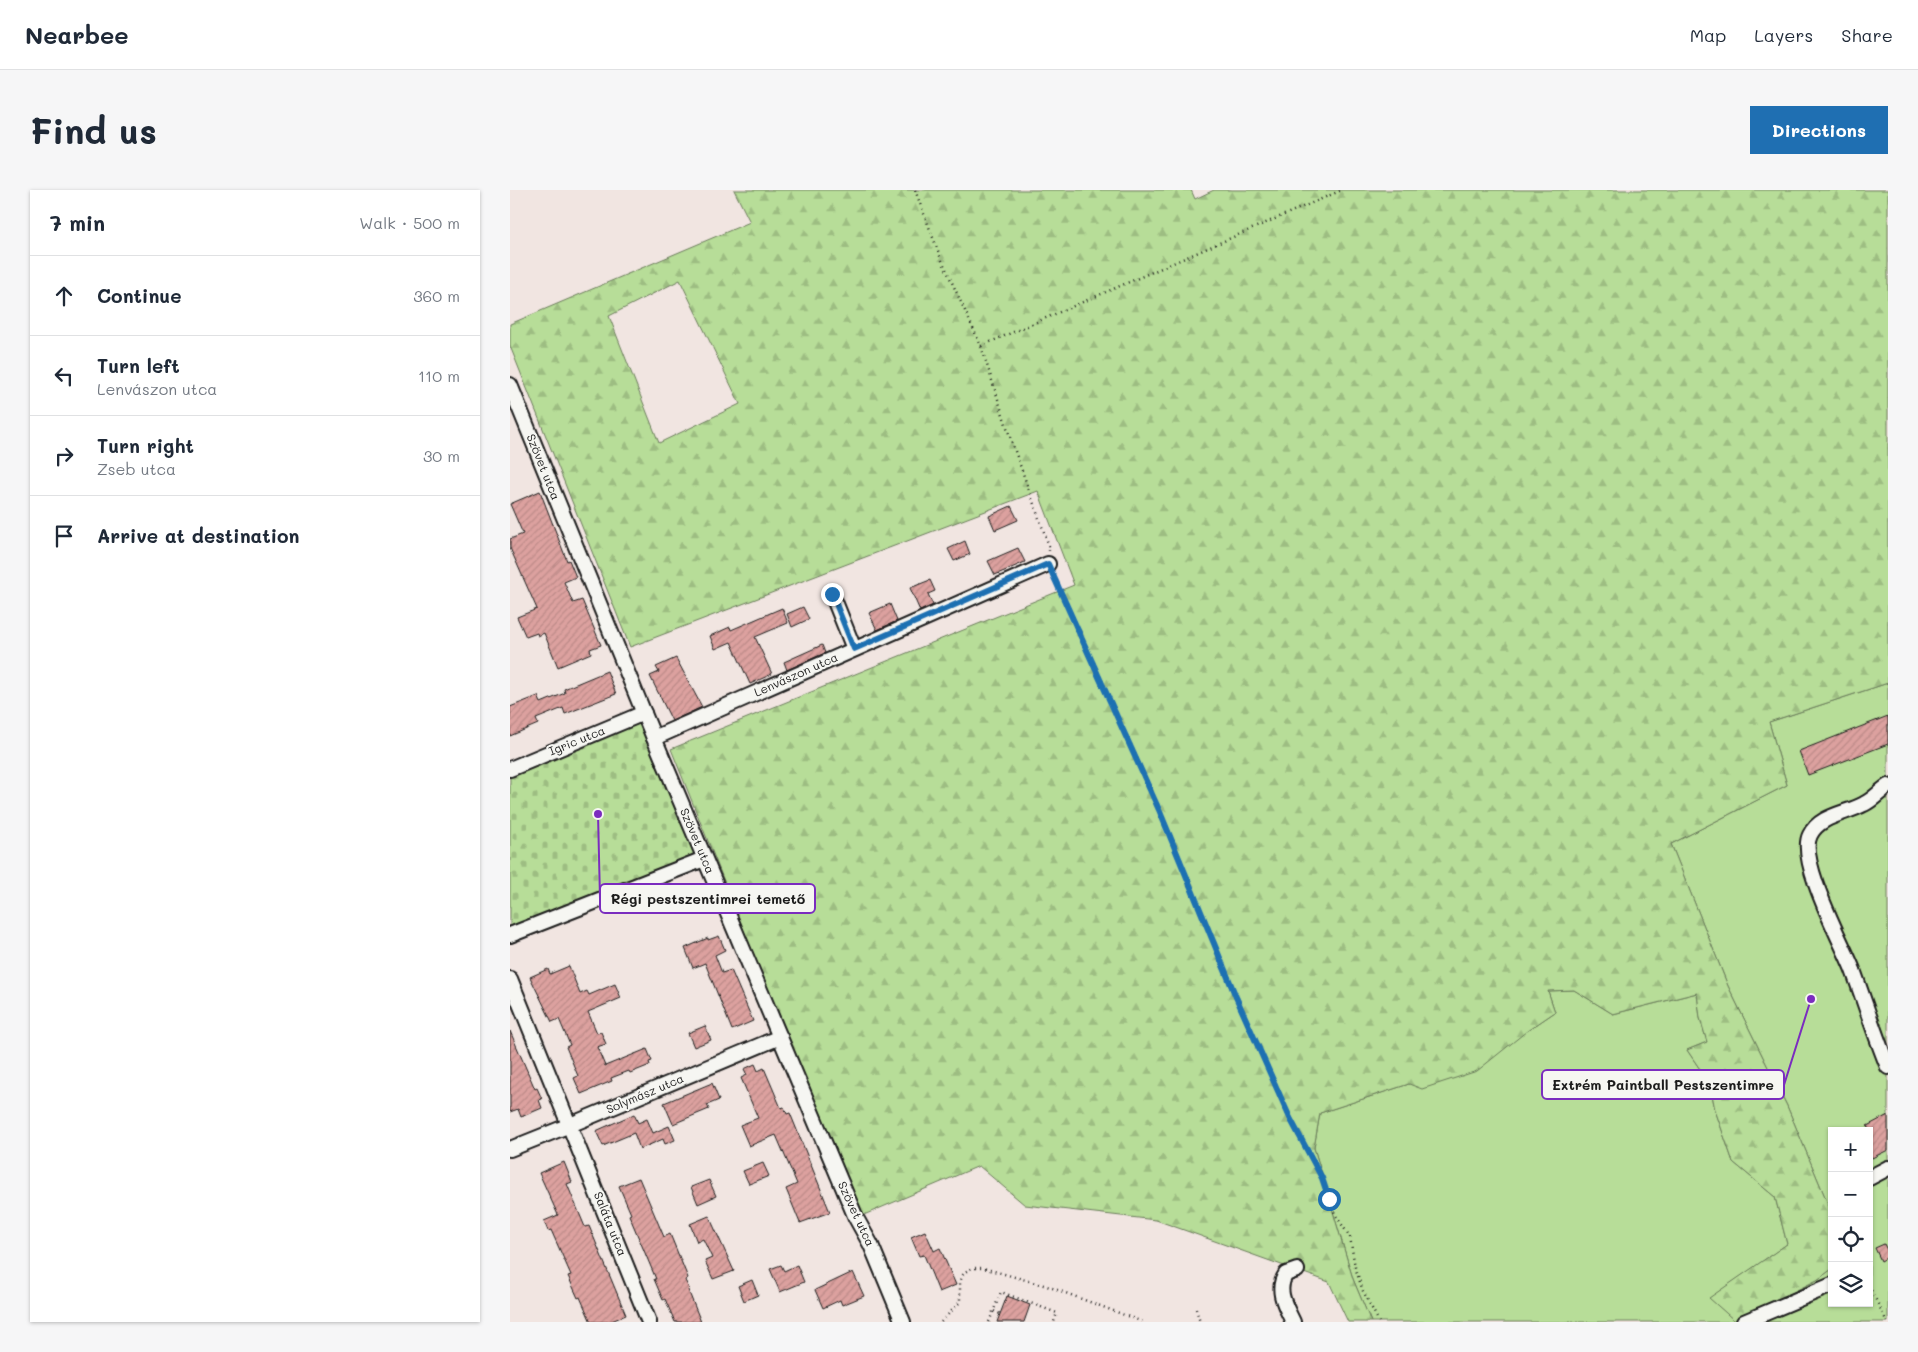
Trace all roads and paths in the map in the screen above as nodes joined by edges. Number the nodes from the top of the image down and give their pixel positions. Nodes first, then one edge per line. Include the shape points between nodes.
1 (914, 190) edge
2 (1342, 190) edge
3 (981, 346) junction
4 (510, 385) edge
5 (1048, 564) junction
6 (832, 594) dead end
7 (854, 649) junction
8 (644, 713) junction
9 (654, 738) junction
10 (510, 769) edge
11 (1888, 786) edge
12 (704, 859) junction
13 (510, 935) edge
14 (510, 979) edge
15 (780, 1037) junction
16 (1888, 1067) edge
17 (570, 1125) junction
18 (510, 1149) edge
19 (1888, 1168) edge
20 (1873, 1176) edge
21 (1297, 1270) dead end
22 (1828, 1287) edge
23 (1873, 1294) edge
24 (1196, 1310) dead end
25 (994, 1311) junction
26 (1000, 1314) dead end
27 (649, 1322) edge
28 (903, 1322) edge
29 (941, 1322) edge
30 (989, 1322) edge
31 (1054, 1322) edge
32 (1142, 1322) edge
33 (1200, 1322) edge
34 (1293, 1322) edge
35 (1379, 1322) edge
36 (1744, 1322) edge
37 (1887, 1322) edge

1 - 3 path
2 - 3 path
3 - 5 path via 1049,546
4 - 8 street, Szövet utca
5 - 7 street, Lenvászon utca
5 - 35 path via 1160,812 1290,1118 1322,1178 1335,1214 1350,1238 1363,1291
6 - 7 street
7 - 9 street, Lenvászon utca
8 - 9 street, Szövet utca
8 - 10 street, Igric utca
9 - 12 street, Szövet utca
11 - 16 street via 1865,804 1820,822 1808,837 1808,844 1823,906 1853,969
12 - 13 street
12 - 15 street, Szövet utca
14 - 17 street, Saláta utca
15 - 17 street, Solymász utca
15 - 28 street, Szövet utca
17 - 18 street, Solymász utca
17 - 27 street, Saláta utca
19 - 20 street
21 - 34 street via 1286,1274 1280,1286
22 - 36 street
23 - 37 path
24 - 33 path
25 - 26 path
25 - 30 path
25 - 31 path via 1001,1292 1057,1313
29 - 32 path via 960,1302 962,1276 972,1268 978,1268 1047,1286

